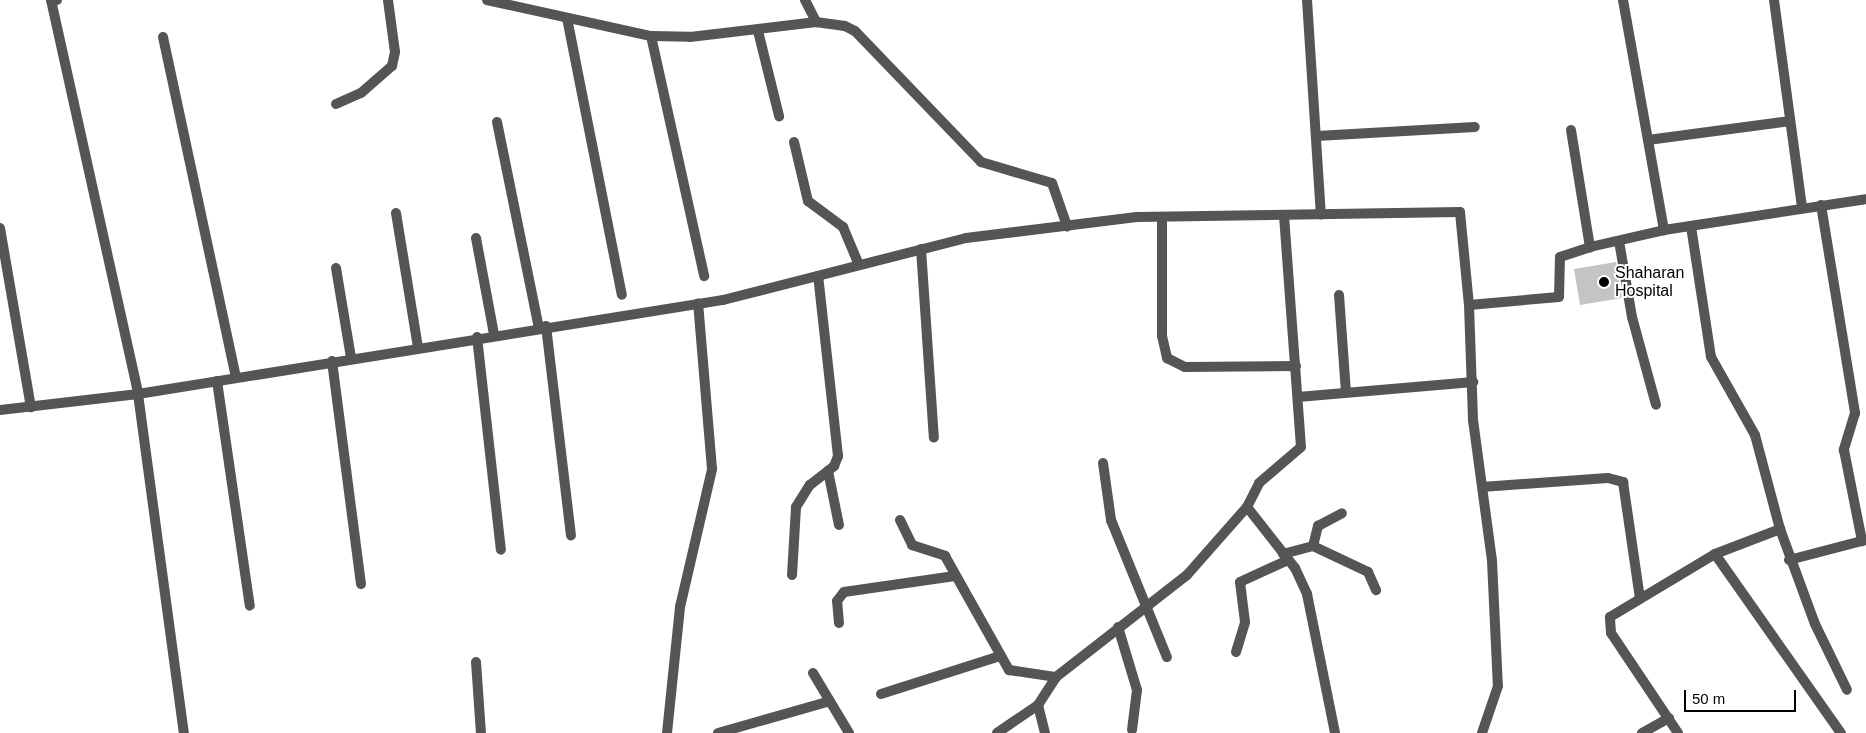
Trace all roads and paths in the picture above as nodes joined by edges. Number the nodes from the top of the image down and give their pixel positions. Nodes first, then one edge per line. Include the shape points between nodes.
1 (51, 0) edge
2 (57, 0) edge
3 (388, 0) edge
4 (487, 0) edge
5 (805, 0) edge
6 (1307, 0) edge
7 (1623, 0) edge
8 (1774, 0) edge
9 (567, 18) junction
10 (816, 22) junction
11 (758, 31) junction
12 (651, 36) junction
13 (163, 37) dead end
14 (336, 104) dead end
15 (779, 116) dead end
16 (1790, 121) junction
17 (497, 122) dead end
18 (1475, 128) dead end
19 (1571, 130) dead end
20 (1317, 136) junction
21 (1648, 140) junction
22 (794, 142) dead end
23 (1866, 199) edge
24 (1821, 205) junction
25 (1802, 207) junction
26 (396, 213) dead end
27 (1321, 215) junction
28 (1284, 216) junction
29 (1162, 217) junction
30 (1067, 226) junction
31 (1690, 226) junction
32 (0, 228) edge
33 (1664, 230) junction
34 (476, 238) dead end
35 (1619, 241) junction
36 (1590, 247) junction
37 (921, 249) junction
38 (859, 265) junction
39 (336, 268) dead end
40 (704, 276) dead end
41 (818, 276) junction
42 (622, 295) dead end
43 (1339, 295) dead end
44 (698, 304) junction
45 (1469, 305) junction
46 (542, 327) junction
47 (494, 334) junction
48 (477, 337) junction
49 (418, 347) junction
50 (351, 358) junction
51 (332, 361) junction
52 (1296, 366) junction
53 (236, 378) junction
54 (217, 381) junction
55 (1474, 382) junction
56 (1346, 393) junction
57 (138, 394) junction
58 (1298, 397) junction
59 (1656, 405) dead end
60 (31, 407) junction
61 (0, 410) edge
62 (934, 438) dead end
63 (1103, 463) dead end
64 (828, 471) junction
65 (1482, 487) junction
66 (1247, 507) junction
67 (1342, 513) dead end
68 (900, 520) dead end
69 (839, 525) dead end
70 (1780, 529) junction
71 (571, 536) dead end
72 (1864, 541) edge
73 (1313, 546) junction
74 (501, 550) dead end
75 (1716, 554) junction
76 (1286, 557) junction
77 (1789, 560) junction
78 (792, 575) dead end
79 (955, 576) junction
80 (361, 584) dead end
81 (1376, 590) dead end
82 (1640, 599) junction
83 (250, 606) dead end
84 (1144, 608) junction
85 (839, 623) dead end
86 (1118, 627) junction
87 (1236, 652) dead end
88 (1000, 656) junction
89 (1168, 657) dead end
90 (476, 662) dead end
91 (813, 673) dead end
92 (1056, 677) junction
93 (1847, 690) dead end
94 (881, 694) dead end
95 (830, 701) junction
96 (1038, 705) junction
97 (1669, 718) junction
98 (1132, 730) dead end
99 (184, 733) edge
100 (481, 733) edge
101 (667, 733) edge
102 (718, 733) edge
103 (849, 733) edge
104 (997, 733) edge
105 (1046, 733) edge
106 (1335, 733) edge
107 (1482, 733) edge
108 (1642, 733) edge
109 (1678, 733) edge
110 (1841, 733) edge

1 - 2 street
1 - 57 street
3 - 14 street via 395,52 392,66 362,92
4 - 9 street
5 - 10 street
6 - 20 street
7 - 21 street
8 - 16 street
9 - 12 street
9 - 42 street
10 - 11 street
10 - 30 street via 855,31 981,162 1052,183
11 - 12 street
11 - 15 street
12 - 40 street
13 - 53 street
16 - 21 street
16 - 25 street
17 - 46 street
18 - 20 street
19 - 36 street
20 - 27 street
21 - 33 street
22 - 38 street via 808,201 843,227
23 - 24 street
24 - 25 street
24 - 72 street via 1855,413 1844,450
25 - 31 street
26 - 49 street
27 - 28 street
27 - 45 street via 1460,212
28 - 29 street
28 - 52 street
29 - 30 street
29 - 52 street via 1162,336 1167,358 1186,367
30 - 37 street via 966,238
31 - 33 street
31 - 70 street via 1712,357 1755,435
32 - 60 street
33 - 35 street
34 - 47 street
35 - 36 street
35 - 59 street via 1632,317
36 - 45 street via 1560,257 1559,297
37 - 38 street
37 - 62 street
38 - 41 street
39 - 50 street
41 - 44 street
41 - 64 street via 838,456
43 - 56 street
44 - 46 street
44 - 101 street via 712,469 680,607
45 - 55 street
46 - 47 street
46 - 71 street
47 - 48 street
48 - 49 street
48 - 74 street
49 - 50 street
50 - 51 street
51 - 53 street
51 - 80 street
52 - 58 street
53 - 54 street
54 - 57 street
54 - 83 street
55 - 56 street
55 - 65 street
56 - 58 street
57 - 60 street
57 - 99 street
58 - 66 street via 1301,447 1259,483
60 - 61 street
63 - 84 street via 1112,520
64 - 69 street
64 - 78 street via 810,485 796,507
65 - 82 street via 1608,478 1624,482
65 - 107 street via 1492,561 1498,686
66 - 76 street
66 - 84 street via 1187,575
67 - 73 street via 1318,526
68 - 79 street via 912,545 939,552
70 - 75 street
70 - 77 street
72 - 77 street
73 - 76 street
73 - 81 street via 1368,572
75 - 82 street
75 - 110 street
76 - 87 street via 1240,582 1245,622
76 - 106 street via 1307,594 1316,626
77 - 93 street
79 - 85 street via 844,592 838,601
79 - 88 street
82 - 97 street via 1610,617 1609,626
84 - 86 street
84 - 89 street
86 - 92 street
86 - 98 street via 1137,690
88 - 92 street via 1017,674
88 - 94 street
90 - 100 street
91 - 95 street
92 - 96 street
95 - 102 street
95 - 103 street
96 - 104 street
96 - 105 street
97 - 108 street
97 - 109 street

